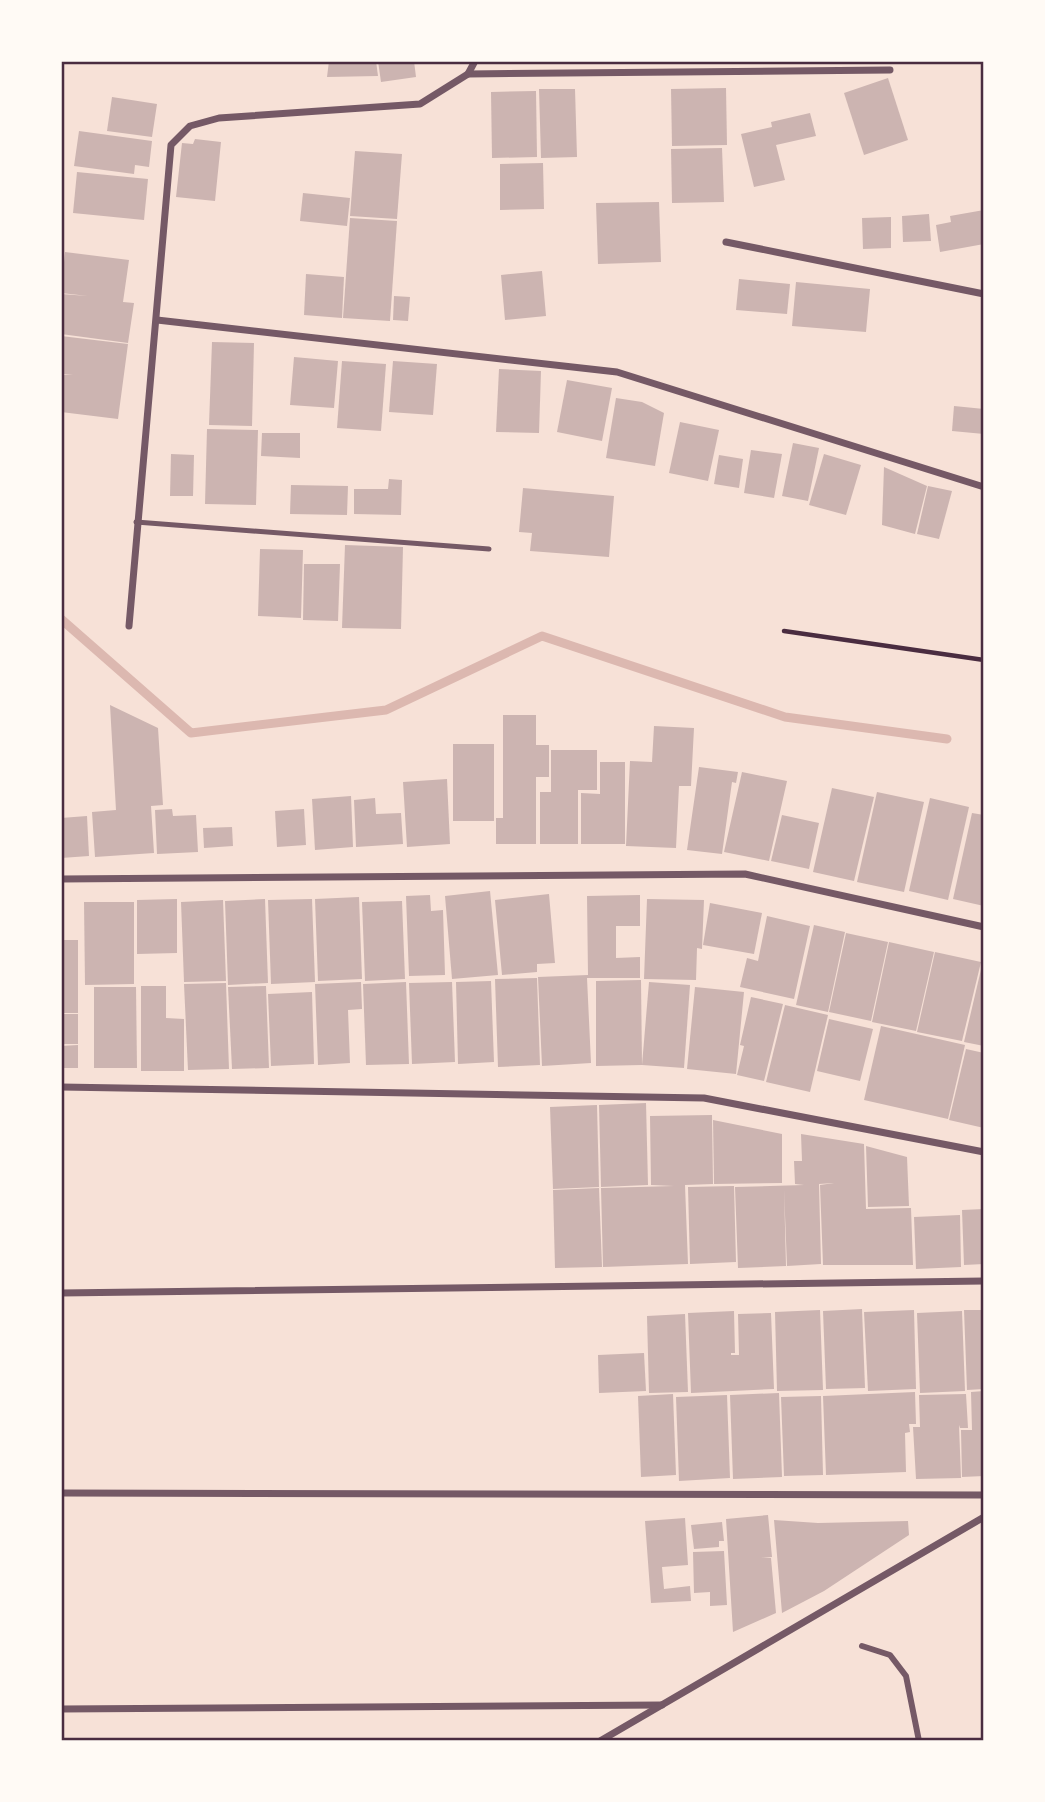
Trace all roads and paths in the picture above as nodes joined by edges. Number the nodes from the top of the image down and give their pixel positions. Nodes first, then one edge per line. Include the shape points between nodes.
1 (475, 61) edge
2 (890, 71) dead end
3 (468, 74) junction
4 (726, 242) dead end
5 (984, 293) edge
6 (157, 320) junction
7 (984, 487) edge
8 (136, 522) junction
9 (489, 549) dead end
10 (129, 626) dead end
11 (784, 631) dead end
12 (984, 660) edge
13 (61, 880) edge
14 (984, 927) edge
15 (61, 1087) edge
16 (984, 1152) edge
17 (984, 1281) edge
18 (61, 1293) edge
19 (61, 1493) edge
20 (984, 1495) edge
21 (984, 1517) edge
22 (862, 1646) dead end
23 (662, 1705) junction
24 (61, 1709) edge
25 (600, 1741) edge
26 (919, 1741) edge

1 - 3 street
2 - 3 street
3 - 6 street via 420,103 219,118 190,126 171,145
4 - 5 street
6 - 7 street via 617,372
6 - 8 street
8 - 9 lane
8 - 10 street
11 - 12 path
13 - 14 street via 745,874
15 - 16 street via 704,1098
17 - 18 street
19 - 20 street
21 - 23 street
22 - 26 street via 890,1655 906,1676
23 - 24 street
23 - 25 street

